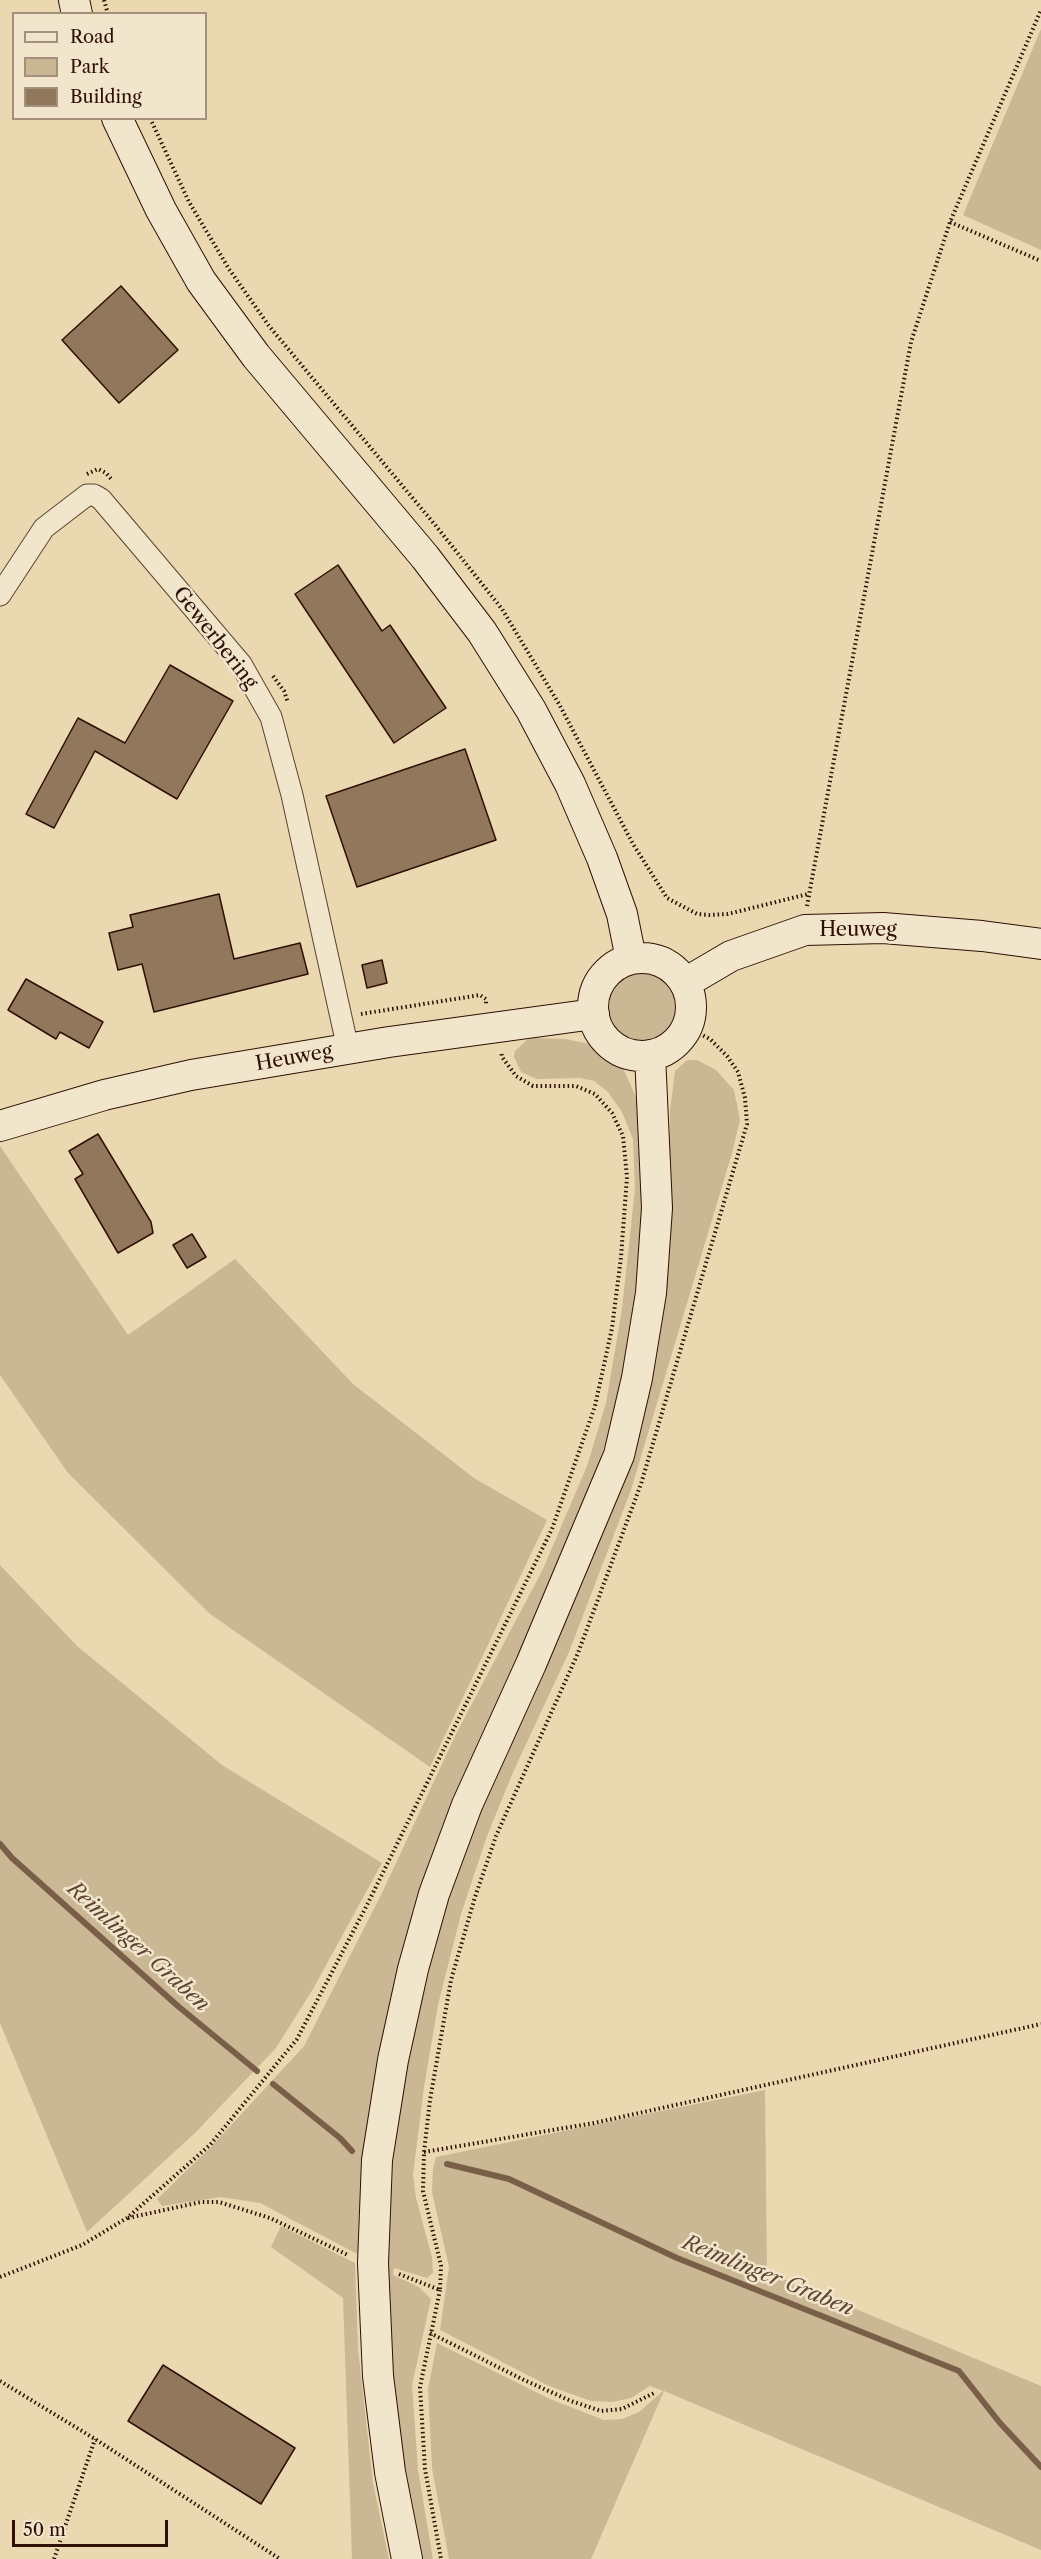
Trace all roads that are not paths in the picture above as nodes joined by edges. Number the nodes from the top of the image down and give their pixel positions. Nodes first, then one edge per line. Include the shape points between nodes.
1 (118, 120) edge
2 (0, 595) edge
3 (1041, 944) edge
4 (631, 959) junction
5 (685, 983) junction
6 (594, 1014) junction
7 (348, 1049) junction
8 (650, 1055) junction
9 (0, 1126) edge
10 (407, 2559) edge

1 - 4 main road via 161,210 201,281 256,356 425,557 482,632 531,710 570,784 602,858 622,914
2 - 7 street, Gewerbering via 44,528 87,495 94,495 241,664 272,717
3 - 5 main road, Heuweg via 883,928 805,930 731,956
4 - 5 main road via 662,962
4 - 6 main road via 606,973 598,985
5 - 8 main road via 691,1012 687,1027 672,1046
6 - 7 main road, Heuweg
6 - 8 main road via 607,1041 634,1055
7 - 9 main road, Heuweg via 191,1075 104,1095
8 - 10 main road via 657,1209 637,1378 619,1455 467,1805 434,1894 393,2060 377,2160 373,2263 378,2376 390,2472

